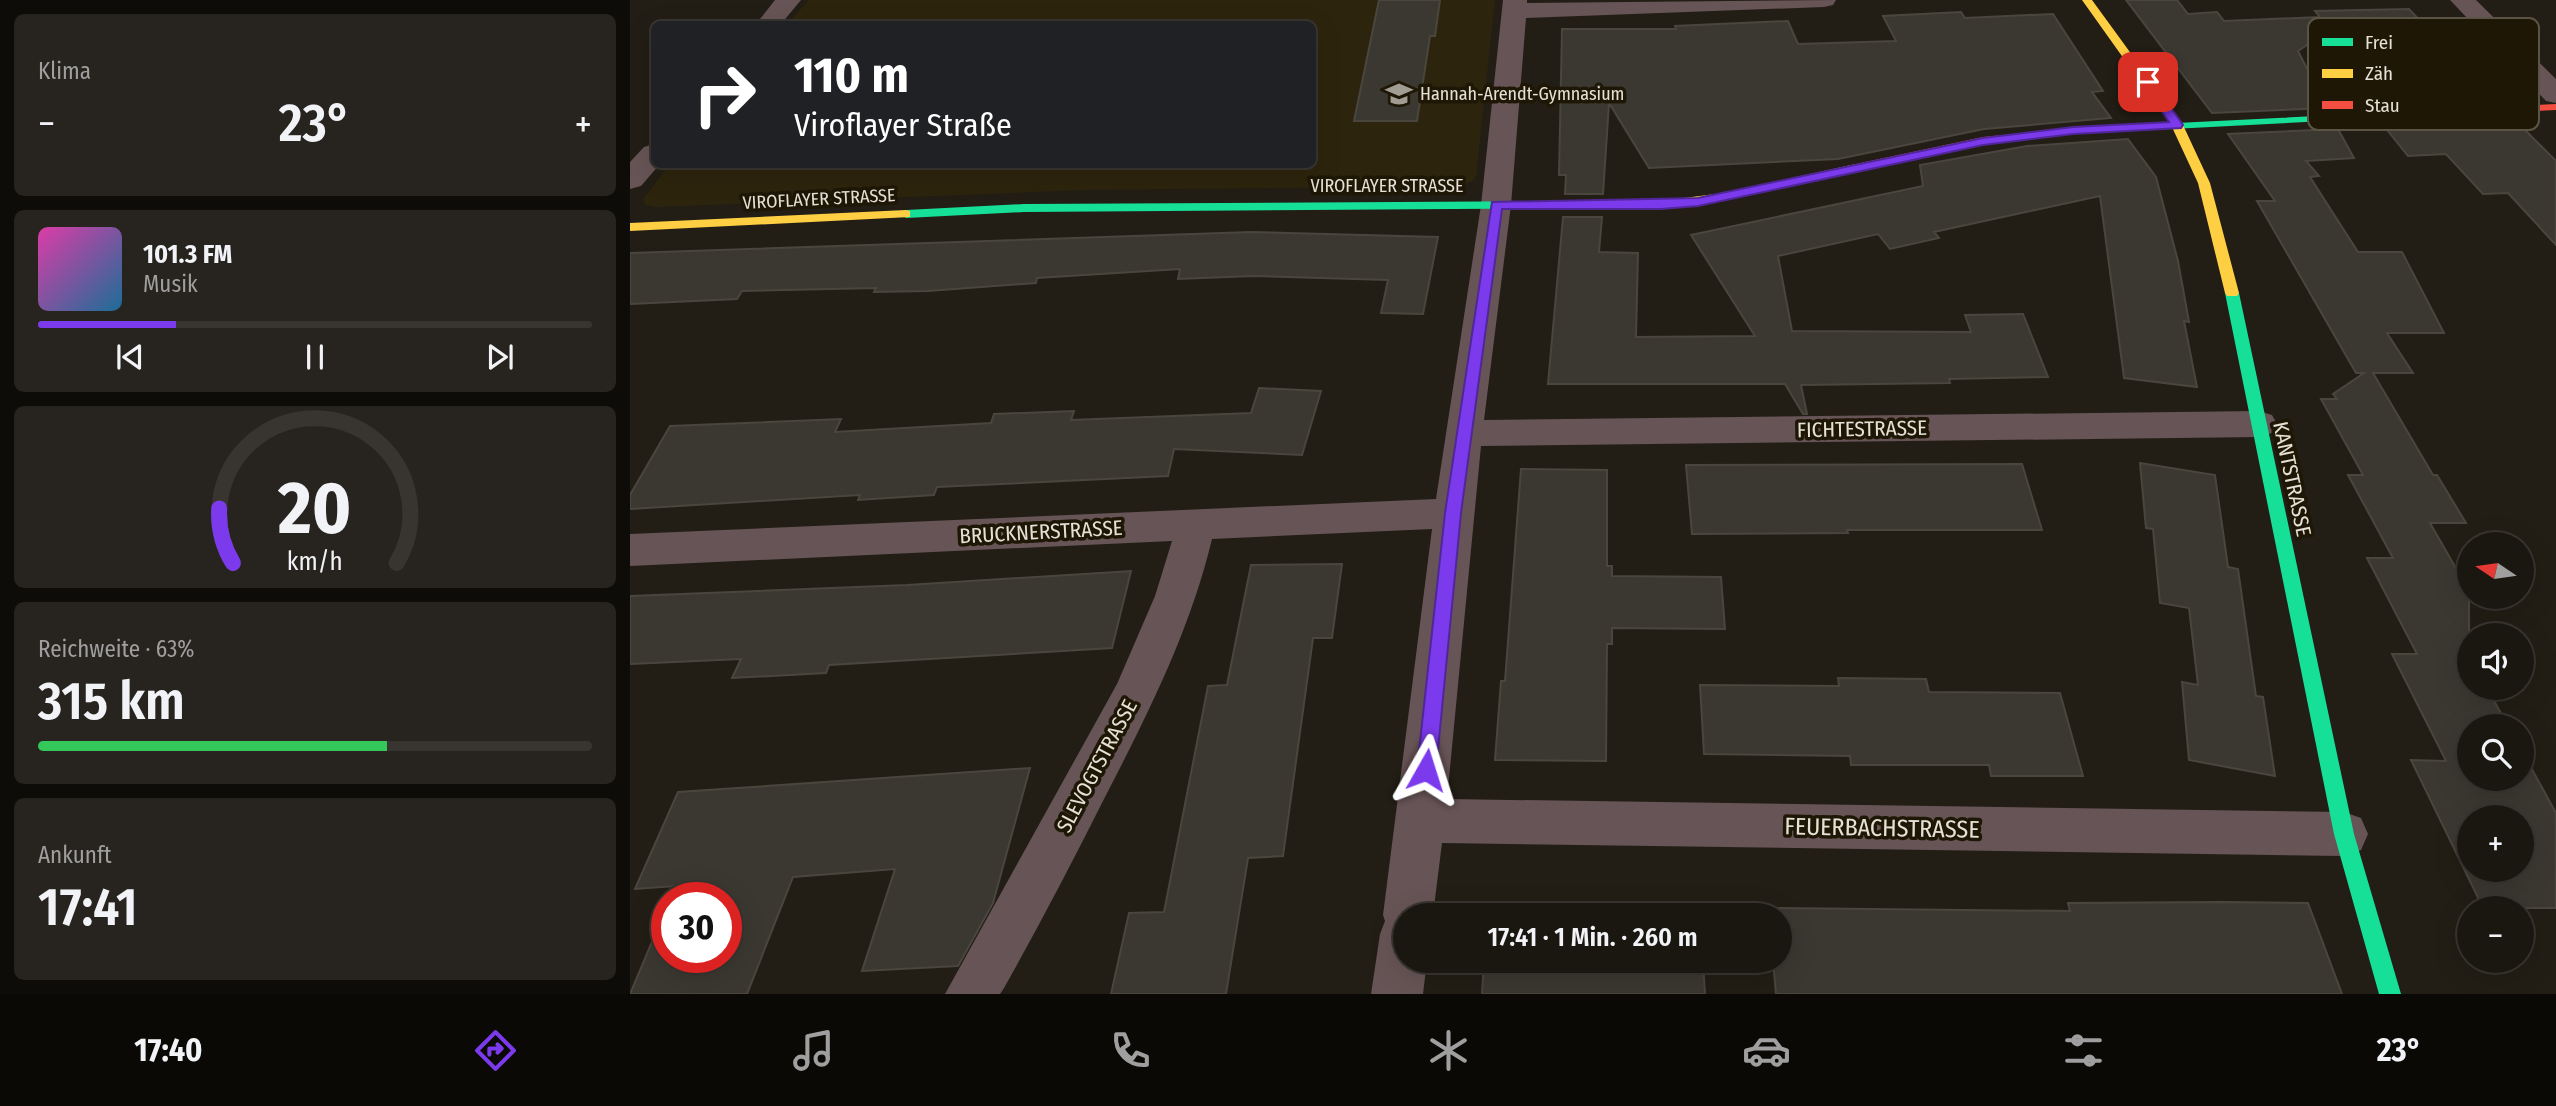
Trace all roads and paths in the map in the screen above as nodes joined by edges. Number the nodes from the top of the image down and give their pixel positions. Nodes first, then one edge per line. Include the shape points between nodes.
1 (789, 0) edge
2 (1809, 0) edge
3 (2087, 0) edge
4 (2462, 0) edge
5 (1515, 6) edge
6 (2480, 18) edge
7 (771, 21) edge
8 (2539, 78) edge
9 (2556, 95) edge
10 (2308, 119) edge
11 (2177, 125) junction
12 (651, 156) edge
13 (630, 180) edge
14 (1496, 205) junction
15 (630, 227) edge
16 (2259, 424) junction
17 (1465, 433) junction
18 (1453, 513) junction
19 (1196, 526) junction
20 (630, 550) edge
21 (1421, 821) junction
22 (2344, 834) junction
23 (1410, 903) edge
24 (1400, 973) edge
25 (971, 994) edge
26 (1397, 994) edge
27 (2390, 994) edge

1 - 7 street
2 - 5 street
3 - 11 street, KANTSTRASSE
4 - 6 street
5 - 14 street
8 - 9 street
10 - 11 street, VIROFLAYER STRASSE
11 - 14 street, VIROFLAYER STRASSE via 1983,141 1698,202
11 - 16 street, KANTSTRASSE via 2204,183
12 - 13 street
14 - 15 street, VIROFLAYER STRASSE via 1024,208
14 - 17 street
16 - 17 street, FICHTESTRASSE
16 - 22 street, KANTSTRASSE
17 - 18 street
18 - 19 street, BRUCKNERSTRASSE
18 - 21 street
19 - 20 street, BRUCKNERSTRASSE
19 - 25 street, SLEVOGTSTRASSE via 1168,621 1133,700 1010,931
21 - 22 street, FEUERBACHSTRASSE
21 - 23 street
22 - 27 street, KANTSTRASSE
24 - 26 street

